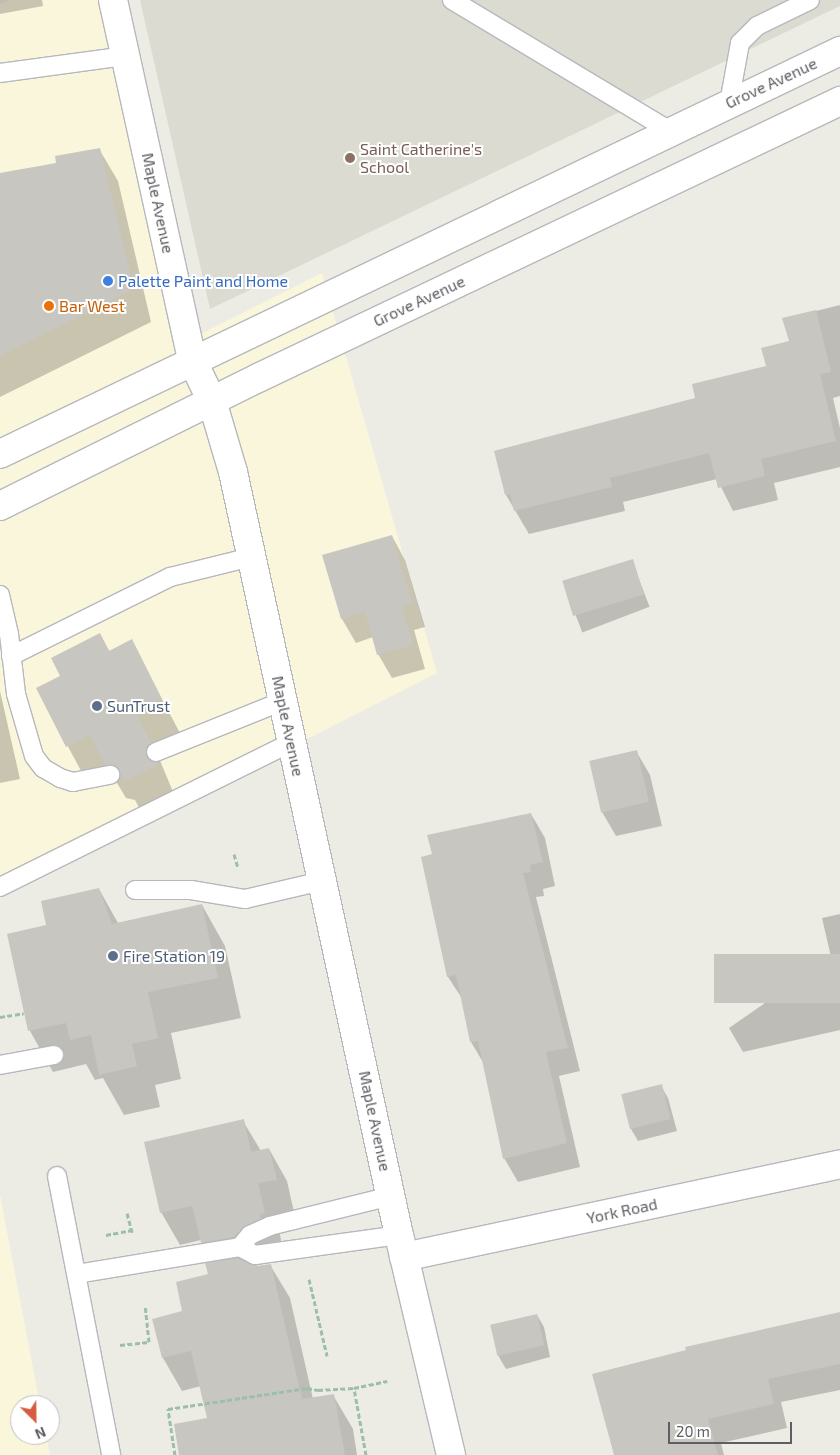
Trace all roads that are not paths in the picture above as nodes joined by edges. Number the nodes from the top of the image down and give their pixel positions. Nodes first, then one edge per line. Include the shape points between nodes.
1 (113, 0) edge
2 (452, 0) edge
3 (810, 0) edge
4 (840, 51) edge
5 (125, 56) junction
6 (0, 73) edge
7 (840, 100) edge
8 (729, 103) junction
9 (670, 132) junction
10 (192, 360) junction
11 (212, 401) junction
12 (0, 454) edge
13 (0, 506) edge
14 (251, 557) junction
15 (0, 596) edge
16 (11, 656) junction
17 (283, 702) junction
18 (292, 742) junction
19 (156, 752) dead end
20 (110, 775) dead end
21 (322, 881) junction
22 (0, 887) edge
23 (135, 890) dead end
24 (54, 1055) dead end
25 (0, 1064) edge
26 (840, 1164) edge
27 (57, 1176) dead end
28 (391, 1196) junction
29 (402, 1246) junction
30 (240, 1247) junction
31 (77, 1274) junction
32 (111, 1455) edge
33 (451, 1455) edge

1 - 5 street, Maple Avenue
2 - 9 lane
3 - 8 lane via 756,26 740,43
4 - 8 street, Grove Avenue
5 - 6 lane
5 - 10 street, Maple Avenue
7 - 11 street, Grove Avenue
8 - 9 street, Grove Avenue
9 - 10 street, Grove Avenue
10 - 11 street, Maple Avenue
10 - 12 street, Grove Avenue
11 - 13 street, Grove Avenue
11 - 14 street, Maple Avenue via 233,472
14 - 16 lane via 170,577
14 - 17 street, Maple Avenue
15 - 16 lane
16 - 20 lane via 26,736 43,768 73,782
17 - 18 street, Maple Avenue
17 - 19 lane
18 - 21 street, Maple Avenue
18 - 22 lane
21 - 23 lane via 245,899 191,890
21 - 28 street, Maple Avenue
24 - 25 lane
26 - 29 street, York Road
27 - 31 lane
28 - 29 street, Maple Avenue
28 - 30 lane via 270,1226 250,1235
29 - 30 lane via 255,1255
29 - 33 street, Maple Avenue
30 - 31 lane
31 - 32 lane

